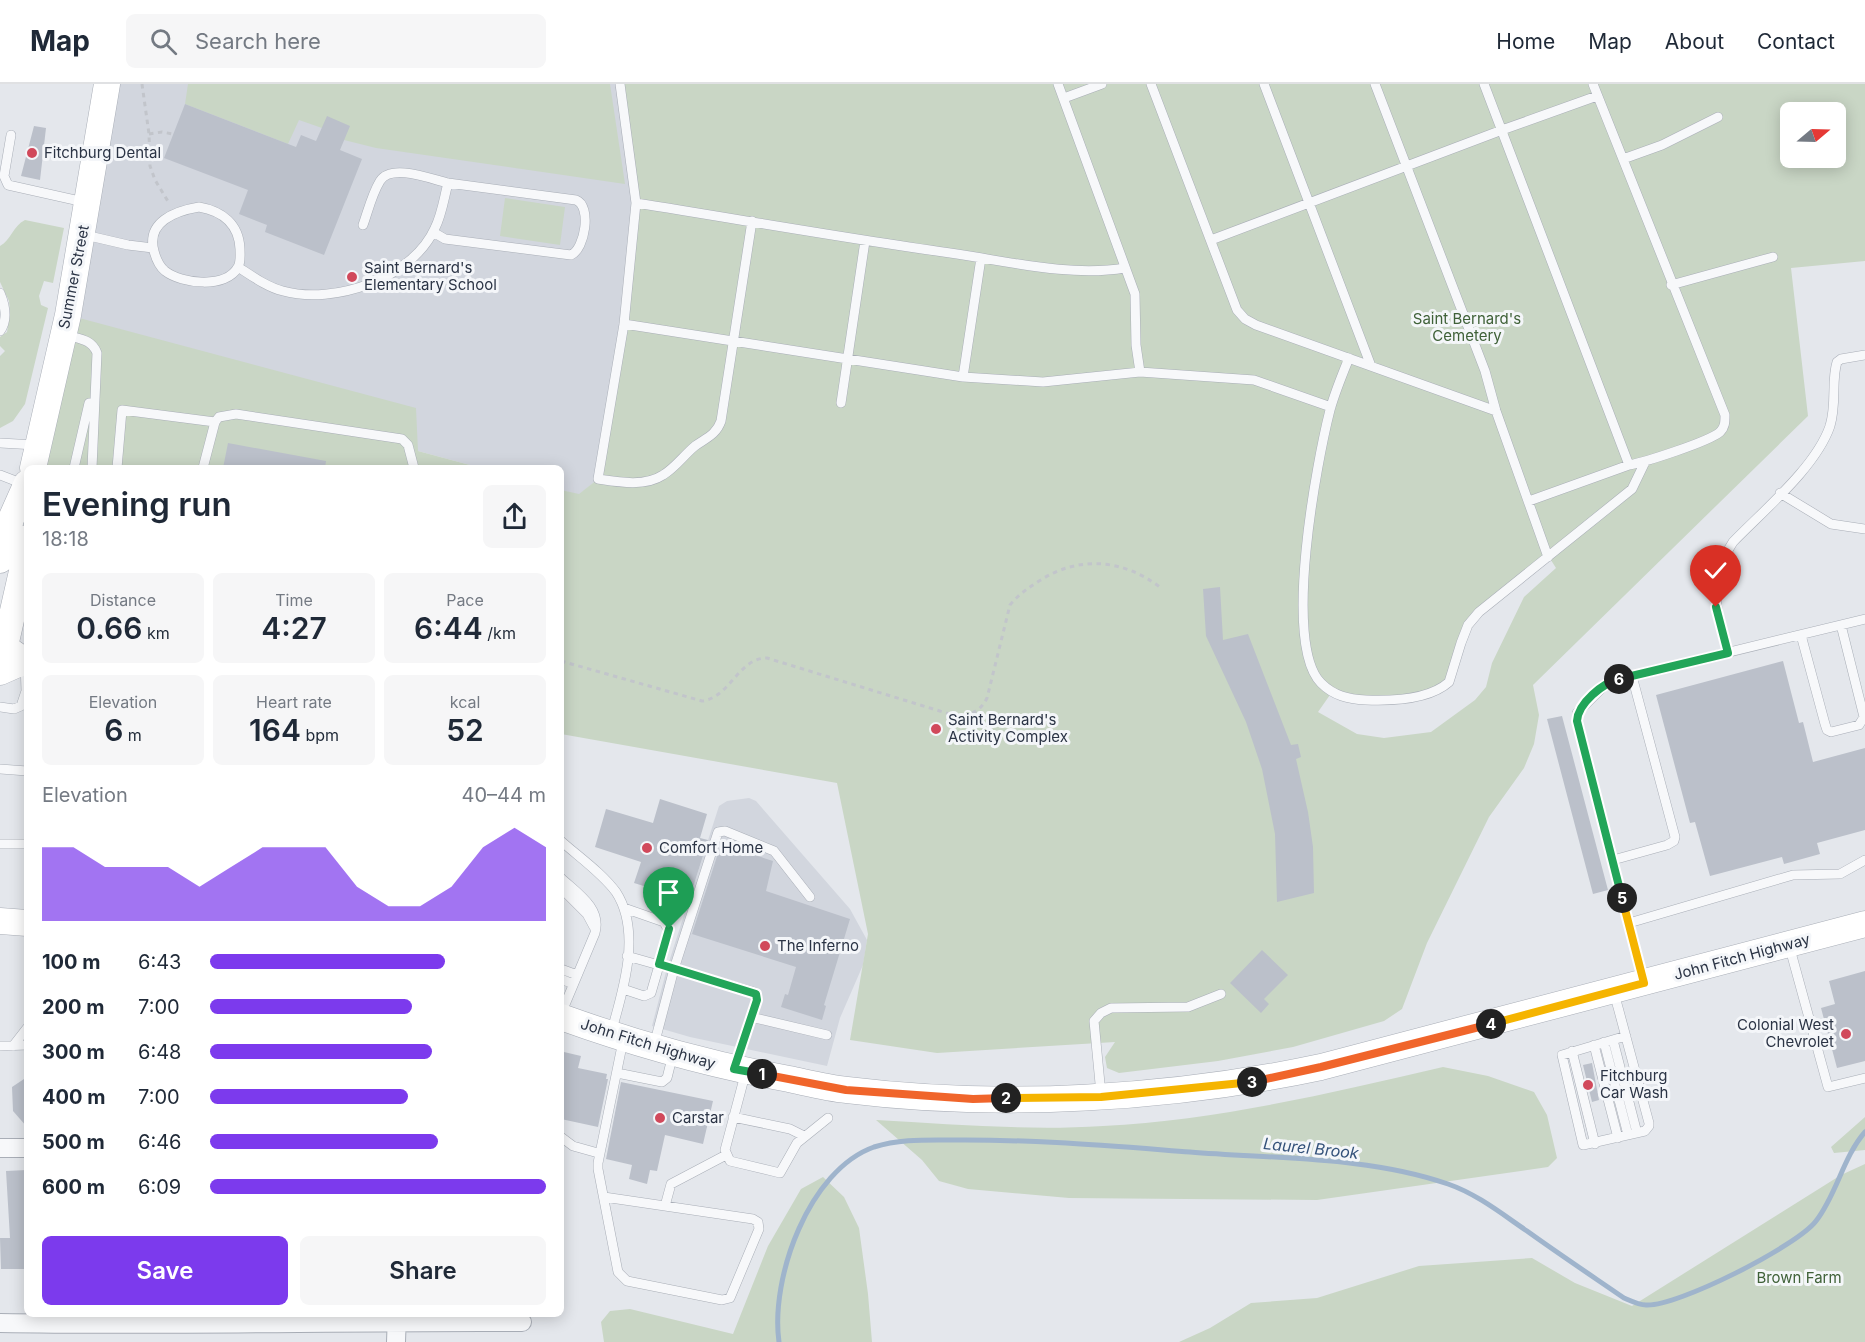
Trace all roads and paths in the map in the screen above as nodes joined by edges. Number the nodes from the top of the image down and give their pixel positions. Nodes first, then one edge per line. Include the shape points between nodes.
1 (107, 84) edge
2 (142, 84) edge
3 (620, 84) edge
4 (1058, 84) edge
5 (1102, 84) edge
6 (1151, 84) edge
7 (1263, 84) edge
8 (1375, 84) edge
9 (1484, 84) edge
10 (1593, 84) edge
11 (1597, 96) junction
12 (1064, 99) junction
13 (1718, 117) dead end
14 (1502, 130) junction
15 (149, 134) junction
16 (173, 134) dead end
17 (12, 135) dead end
18 (1623, 159) junction
19 (1407, 166) junction
20 (448, 183) junction
21 (1310, 202) junction
22 (88, 203) junction
23 (636, 203) junction
24 (176, 213) junction
25 (752, 221) junction
26 (363, 225) dead end
27 (433, 232) junction
28 (82, 234) junction
29 (1211, 240) junction
30 (865, 241) junction
31 (153, 249) junction
32 (1773, 257) dead end
33 (981, 258) junction
34 (238, 267) junction
35 (1125, 268) junction
36 (1671, 285) junction
37 (0, 293) edge
38 (624, 324) junction
39 (0, 331) edge
40 (63, 335) junction
41 (733, 340) junction
42 (1865, 355) edge
43 (1349, 358) junction
44 (847, 359) junction
45 (1371, 366) junction
46 (1140, 372) junction
47 (95, 376) junction
48 (963, 377) junction
49 (841, 403) dead end
50 (1331, 407) junction
51 (1496, 411) junction
52 (215, 422) junction
53 (0, 443) edge
54 (1646, 462) junction
55 (32, 465) edge
56 (75, 465) edge
57 (92, 465) edge
58 (117, 465) edge
59 (203, 465) edge
60 (413, 465) edge
61 (1629, 465) junction
62 (24, 467) edge
63 (24, 474) edge
64 (0, 476) edge
65 (24, 488) edge
66 (1780, 493) junction
67 (1529, 501) junction
68 (1865, 529) edge
69 (24, 542) edge
70 (1548, 557) junction
71 (10, 562) edge
72 (1161, 588) dead end
73 (20, 609) edge
74 (1865, 619) edge
75 (1841, 625) junction
76 (1801, 635) junction
77 (1728, 653) junction
78 (9, 657) edge
79 (564, 662) edge
80 (1632, 676) junction
81 (24, 687) edge
82 (24, 699) edge
83 (0, 707) edge
84 (0, 769) edge
85 (24, 771) edge
86 (0, 844) edge
87 (24, 844) edge
88 (564, 844) edge
89 (1613, 860) junction
90 (1865, 860) edge
91 (564, 881) edge
92 (564, 891) edge
93 (810, 897) dead end
94 (624, 908) junction
95 (0, 921) edge
96 (24, 923) edge
97 (1629, 923) junction
98 (1865, 924) edge
99 (593, 938) junction
100 (1789, 945) junction
101 (627, 956) junction
102 (659, 964) junction
103 (674, 969) junction
104 (564, 971) edge
105 (564, 979) edge
106 (575, 980) junction
107 (1644, 983) junction
108 (623, 989) junction
109 (1613, 990) junction
110 (1221, 994) dead end
111 (564, 1008) edge
112 (564, 1016) edge
113 (751, 1017) junction
114 (24, 1032) edge
115 (827, 1035) dead end
116 (1626, 1036) junction
117 (617, 1037) junction
118 (1608, 1041) junction
119 (24, 1045) edge
120 (1594, 1045) junction
121 (0, 1046) edge
122 (13, 1046) junction
123 (663, 1051) junction
124 (740, 1070) junction
125 (616, 1073) junction
126 (1865, 1078) edge
127 (1101, 1097) junction
128 (733, 1117) junction
129 (828, 1118) dead end
130 (1628, 1135) junction
131 (804, 1136) junction
132 (564, 1139) edge
133 (0, 1148) edge
134 (24, 1148) edge
135 (598, 1153) junction
136 (726, 1155) junction
137 (604, 1197) junction
138 (665, 1206) junction
139 (397, 1317) edge
140 (522, 1322) dead end
141 (0, 1323) edge
142 (396, 1342) edge

1 - 22 main road, Summer Street
2 - 15 path
3 - 23 lane
4 - 12 lane
5 - 12 lane
6 - 29 lane
7 - 21 lane
8 - 19 lane
9 - 14 lane
10 - 11 lane
11 - 14 lane
11 - 18 lane
12 - 35 lane
13 - 18 lane
14 - 19 lane
14 - 61 lane
15 - 16 path
15 - 24 path via 150,165 155,180
17 - 22 lane via 4,176 8,184
18 - 36 lane
19 - 21 lane
19 - 51 lane via 1485,371
20 - 26 lane via 390,172 381,179
20 - 27 lane
20 - 27 lane via 581,202 586,212 582,243 575,253 566,255 446,239
21 - 29 lane
21 - 45 lane
22 - 28 main road, Summer Street
23 - 25 lane
23 - 38 lane
24 - 31 lane via 155,227
24 - 34 lane via 199,207 227,218 238,234
25 - 30 lane
25 - 41 lane
27 - 34 lane via 402,265 376,282 327,296 281,291
28 - 31 lane
28 - 40 main road, Summer Street
29 - 43 lane via 1237,310 1245,319
30 - 33 lane
30 - 44 lane
31 - 34 lane via 160,266 180,278 214,281
32 - 36 lane
33 - 35 lane via 1066,269
33 - 48 lane
35 - 46 lane via 1135,294
36 - 54 lane via 1725,423 1718,434
37 - 39 lane via 5,310
38 - 41 lane
38 - 41 lane via 598,479 656,479 716,432
40 - 47 lane via 94,345
40 - 55 main road, Summer Street
41 - 44 lane
42 - 66 lane via 1837,362 1834,412 1824,441 1810,463
43 - 45 lane
43 - 50 lane
44 - 48 lane
44 - 49 lane
45 - 51 lane
46 - 48 lane via 1042,382
46 - 50 lane via 1254,380
47 - 56 lane
47 - 57 lane
50 - 70 lane via 1313,495 1304,620 1305,648 1311,667 1319,682 1332,692 1345,698 1378,700 1406,698 1443,687 1449,682 1468,626 1479,612
51 - 67 lane
52 - 58 lane via 122,410
52 - 59 lane
52 - 60 lane via 219,417 236,414 402,439 408,445
53 - 62 lane
54 - 61 lane
54 - 70 lane via 1632,489
61 - 67 lane
63 - 64 lane
65 - 71 main road, Summer Street via 11,519
66 - 68 lane via 1831,524
66 - 77 lane via 1733,542 1719,570 1716,607
67 - 70 lane
69 - 71 main road
71 - 73 main road
72 - 79 path via 1133,570 1101,562 1065,568 1044,577 1010,605 987,698 978,710 963,716 767,658 755,660 721,694 702,701
73 - 78 main road
74 - 75 lane
75 - 76 lane
75 - 76 lane via 1864,717 1859,725 1832,732 1825,724
76 - 77 lane
77 - 80 lane
78 - 81 lane
80 - 89 lane via 1607,683 1577,713
80 - 89 lane via 1675,837 1667,845
82 - 83 lane via 14,709
84 - 85 lane
86 - 87 lane
88 - 94 lane via 610,885
89 - 97 lane
90 - 97 lane via 1840,874 1793,875
91 - 99 lane via 595,912 597,926
92 - 99 lane via 591,918
93 - 103 lane via 774,851 725,831 718,832
94 - 101 lane
94 - 102 lane via 668,925
95 - 96 main road
97 - 107 lane
98 - 100 main road, John Fitch Highway
99 - 106 lane
100 - 107 main road, John Fitch Highway
100 - 126 lane via 1828,1087
101 - 102 lane
101 - 108 lane
102 - 103 lane
102 - 108 lane via 648,996
103 - 113 lane via 754,992 757,1000
103 - 123 lane
104 - 106 lane
105 - 106 lane
106 - 111 lane
107 - 109 main road, John Fitch Highway
108 - 117 lane
109 - 116 lane
109 - 127 main road, John Fitch Highway via 1424,1042 1252,1082
110 - 127 lane via 1188,1007 1111,1008 1101,1013 1094,1021
112 - 117 main road, John Fitch Highway
113 - 115 lane
113 - 124 lane
114 - 122 lane
116 - 118 lane
116 - 130 lane via 1649,1123 1649,1128
117 - 123 main road, John Fitch Highway
117 - 125 lane
118 - 120 lane
118 - 130 lane
119 - 122 lane
120 - 130 lane
120 - 130 lane via 1569,1052 1591,1145
121 - 122 lane
123 - 124 main road, John Fitch Highway
123 - 125 lane via 667,1077 662,1082
124 - 127 main road, John Fitch Highway via 846,1090 973,1099
124 - 128 lane
125 - 135 lane
128 - 131 lane via 790,1129
128 - 136 lane
129 - 131 lane
131 - 136 lane via 780,1173 730,1161
132 - 135 lane
133 - 134 street
135 - 137 lane
136 - 138 lane via 671,1184
137 - 138 lane
137 - 138 lane via 618,1272 623,1280 727,1300 759,1229 758,1222
139 - 140 street
139 - 141 street via 190,1325
139 - 142 street

